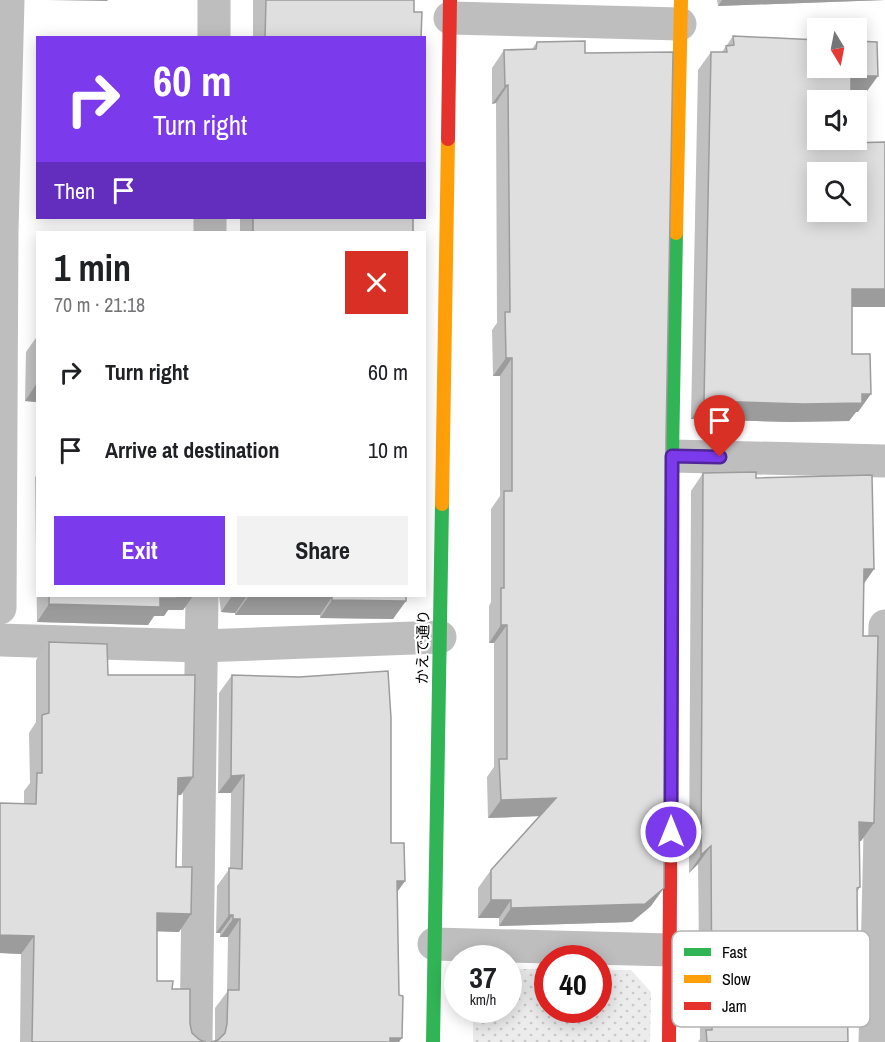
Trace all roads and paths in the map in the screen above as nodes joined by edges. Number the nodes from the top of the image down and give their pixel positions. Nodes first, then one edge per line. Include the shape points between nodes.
1 (8, 0) edge
2 (214, 0) edge
3 (450, 9) edge
4 (680, 12) edge
5 (214, 36) edge
6 (1, 231) edge
7 (672, 456) junction
8 (885, 461) edge
9 (202, 597) edge
10 (0, 608) edge
11 (885, 626) edge
12 (440, 637) junction
13 (0, 640) edge
14 (201, 646) junction
15 (882, 879) edge
16 (434, 944) junction
17 (671, 950) junction
18 (196, 1042) edge
19 (432, 1042) edge
20 (669, 1042) edge
21 (875, 1042) edge

1 - 6 street
2 - 5 street
3 - 4 street
3 - 12 street, かえで通り
4 - 7 street
6 - 10 street
7 - 8 street
7 - 17 street
9 - 14 street
11 - 15 street
12 - 14 street
12 - 16 street, かえで通り
13 - 14 street
14 - 18 street
15 - 21 street
16 - 17 street
16 - 19 street, かえで通り
17 - 20 street

